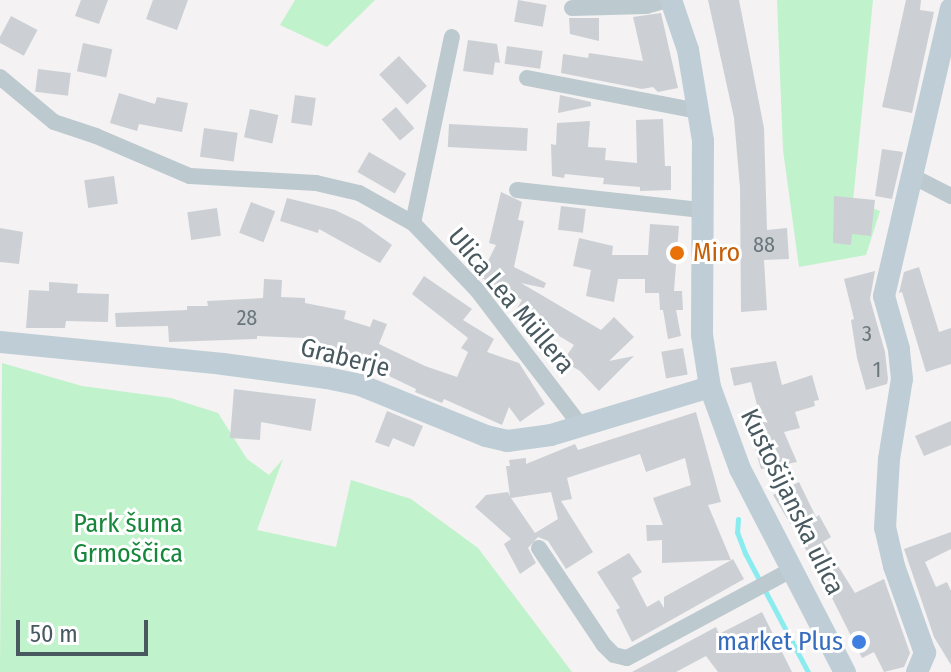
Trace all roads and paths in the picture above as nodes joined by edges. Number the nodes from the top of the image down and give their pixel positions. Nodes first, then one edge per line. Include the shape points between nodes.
1 (669, 0) edge
2 (572, 8) dead end
3 (951, 9) edge
4 (452, 37) dead end
5 (0, 77) edge
6 (527, 78) dead end
7 (699, 111) junction
8 (912, 176) junction
9 (517, 190) dead end
10 (951, 196) edge
11 (702, 210) junction
12 (413, 223) junction
13 (0, 342) edge
14 (710, 387) junction
15 (581, 426) junction
16 (539, 548) dead end
17 (793, 569) junction
18 (845, 672) edge
19 (917, 672) edge

1 - 2 street, Kustošijanska ulica via 646,6
1 - 7 street, Kustošijanska ulica via 688,50
3 - 8 street
4 - 12 street
5 - 12 street, Ulica Lea Müllera via 54,122 190,176 316,183 359,193
6 - 7 street
7 - 11 street, Kustošijanska ulica
8 - 10 street
8 - 19 street via 884,296 902,379 885,511 894,566 925,653
9 - 11 street
11 - 14 street, Kustošijanska ulica via 702,335
12 - 15 street, Ulica Lea Müllera via 477,290
13 - 15 street, Graberje via 327,378 360,385 507,441
14 - 15 street, Graberje
14 - 17 street, Kustošijanska ulica via 740,469
16 - 17 street via 604,645 627,658
17 - 18 street, Kustošijanska ulica

